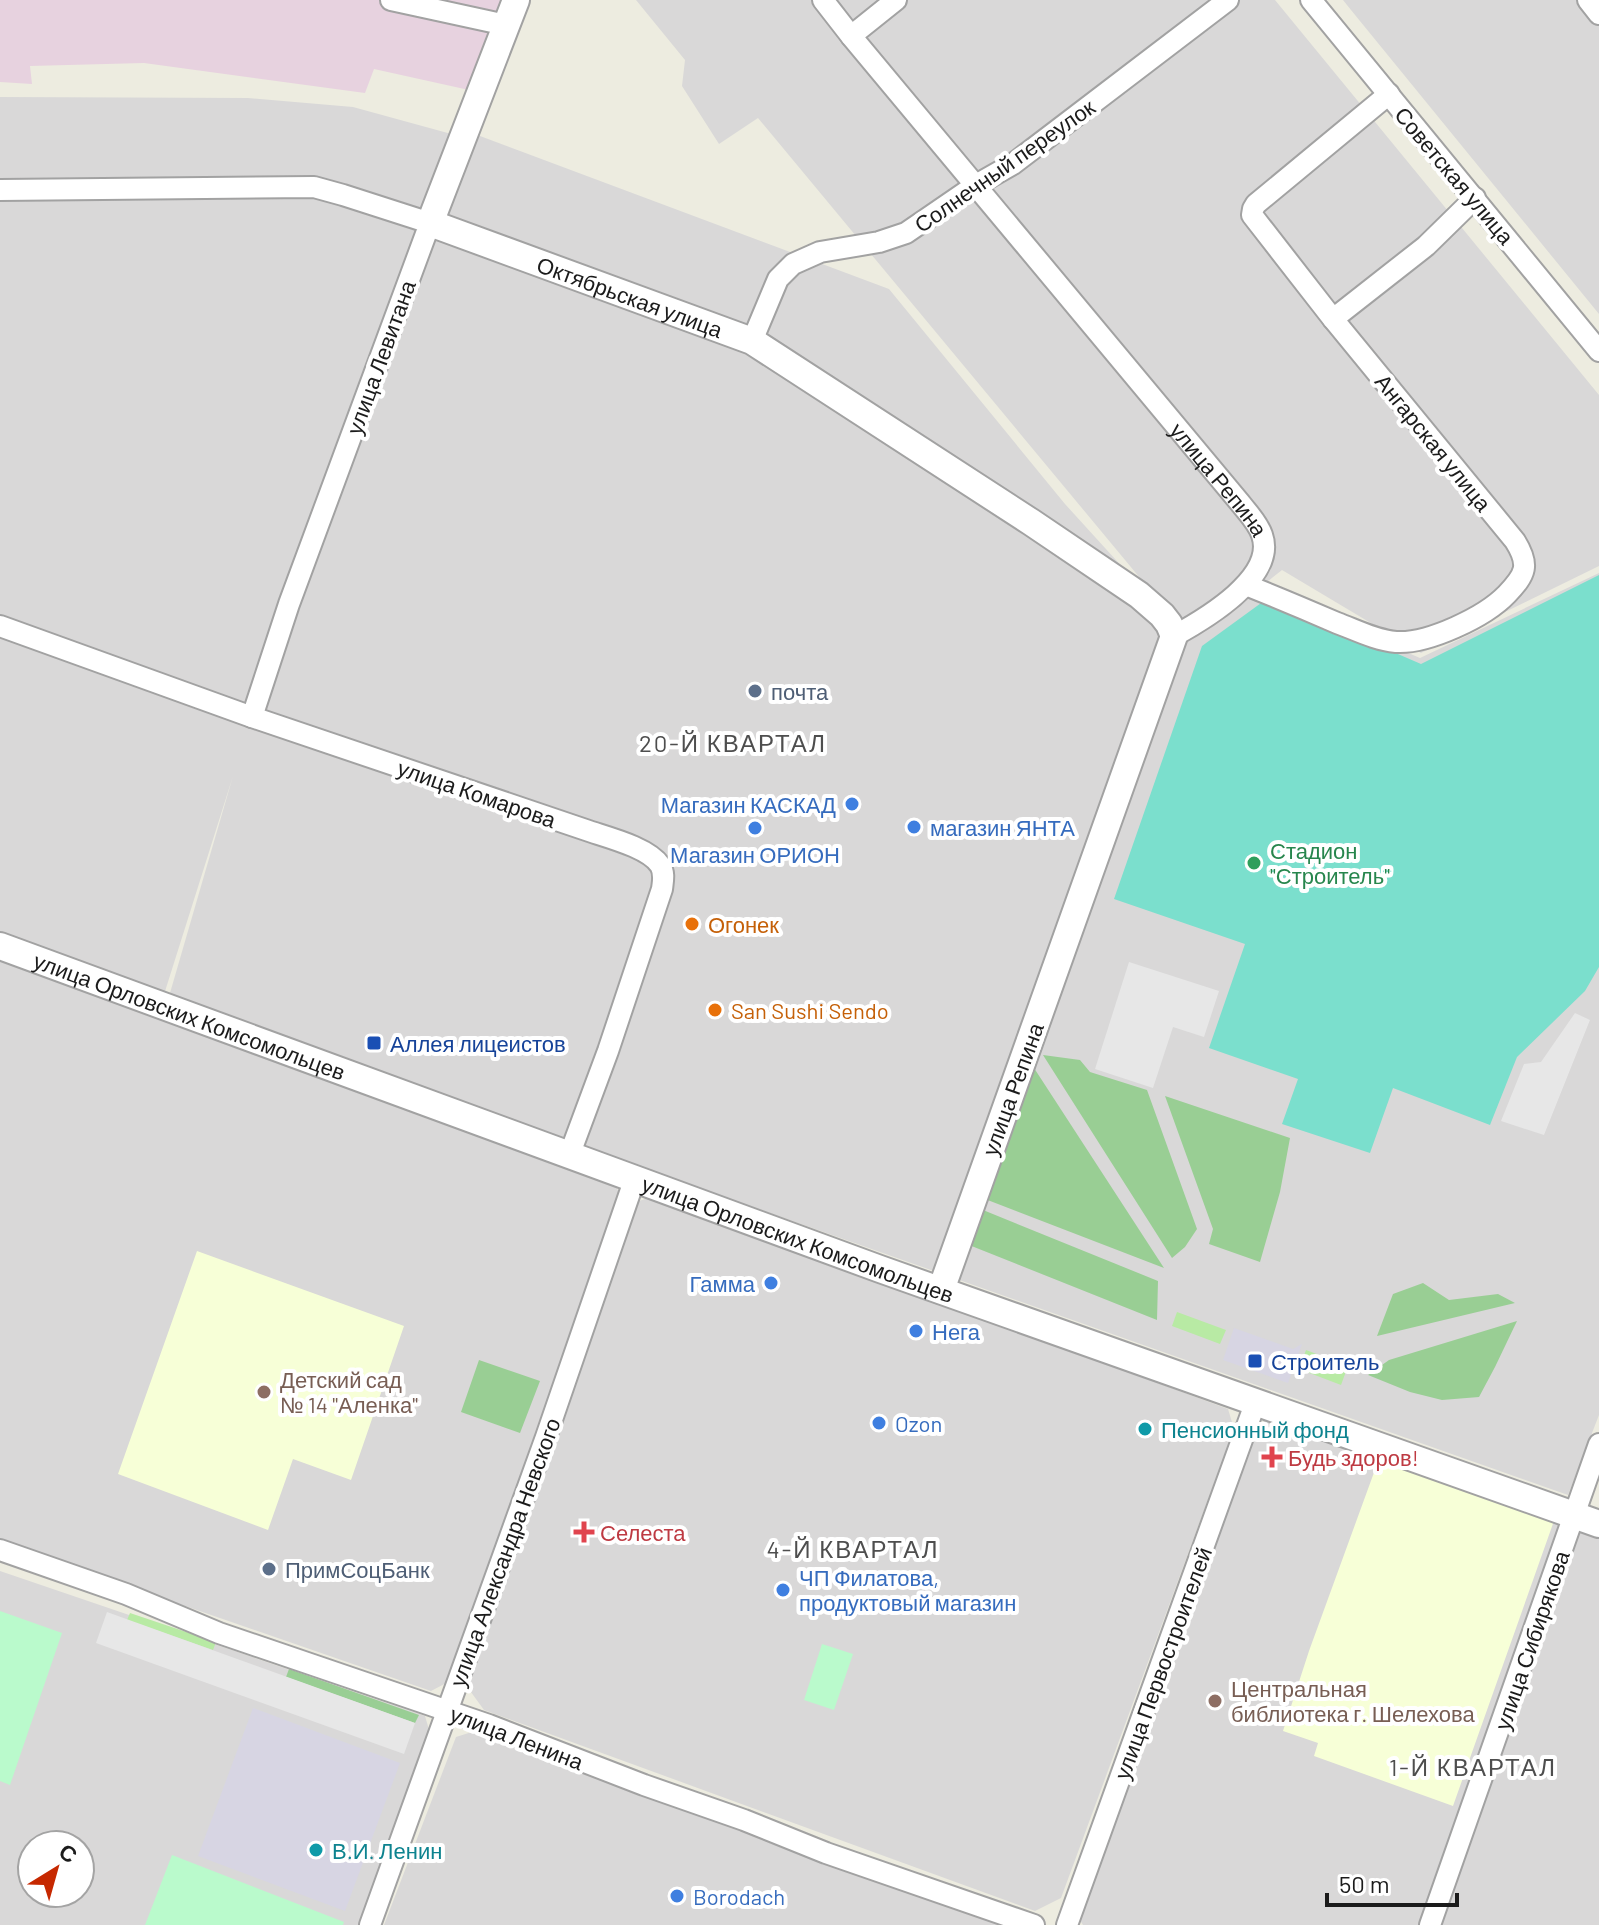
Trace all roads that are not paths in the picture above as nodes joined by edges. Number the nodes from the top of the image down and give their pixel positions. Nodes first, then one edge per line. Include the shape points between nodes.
1 (391, 0) edge
2 (516, 0) edge
3 (823, 0) edge
4 (896, 0) edge
5 (1228, 0) edge
6 (1311, 0) edge
7 (1588, 0) edge
8 (1599, 14) edge
9 (506, 25) junction
10 (851, 36) junction
11 (1389, 94) junction
12 (976, 185) junction
13 (0, 190) edge
14 (1475, 198) junction
15 (430, 223) junction
16 (1333, 319) junction
17 (752, 341) junction
18 (1599, 351) edge
19 (1246, 585) junction
20 (0, 626) edge
21 (1174, 636) junction
22 (252, 717) junction
23 (0, 946) edge
24 (569, 1156) junction
25 (635, 1178) junction
26 (941, 1290) junction
27 (1256, 1401) junction
28 (1599, 1444) edge
29 (1587, 1520) edge
30 (0, 1550) edge
31 (447, 1711) junction
32 (370, 1925) edge
33 (1034, 1925) edge
34 (1067, 1925) edge
35 (1430, 1925) edge

1 - 9 street
2 - 9 street, улица Левитана
3 - 10 street, улица Репина
4 - 10 street
5 - 12 street, Солнечный переулок via 1013,164
6 - 11 street, Советская улица
7 - 8 street
9 - 15 street, улица Левитана
10 - 12 street, улица Репина
11 - 14 street, Советская улица
11 - 16 street, Ангарская улица via 1256,204 1252,213
12 - 17 street, Солнечный переулок via 906,233 820,252 793,264 778,279
12 - 19 street, улица Репина via 1259,527 1265,551
13 - 15 street, Октябрьская улица via 314,187
14 - 16 street via 1426,246
14 - 18 street, Советская улица
15 - 17 street, Октябрьская улица
15 - 22 street, улица Левитана
16 - 19 street, Ангарская улица via 1515,541 1524,556 1524,574 1506,596 1471,620 1400,642 1373,637
17 - 21 street, Октябрьская улица via 1139,595 1162,615
19 - 21 street, улица Репина via 1207,618
20 - 22 street, улица Комарова
21 - 26 street, улица Репина
22 - 24 street, улица Комарова via 586,830 642,851 660,865 662,889
23 - 24 street, улица Орловских Комсомольцев
24 - 25 street, улица Орловских Комсомольцев
25 - 26 street, улица Орловских Комсомольцев
25 - 31 street, улица Александра Невского
26 - 27 street, улица Орловских Комсомольцев
27 - 29 street, улица Орловских Комсомольцев
27 - 34 street, улица Первостроителей
28 - 29 street, улица Сибирякова
29 - 35 street, улица Сибирякова
30 - 31 street, улица Ленина
31 - 32 street, улица Александра Невского
31 - 33 street, улица Ленина

